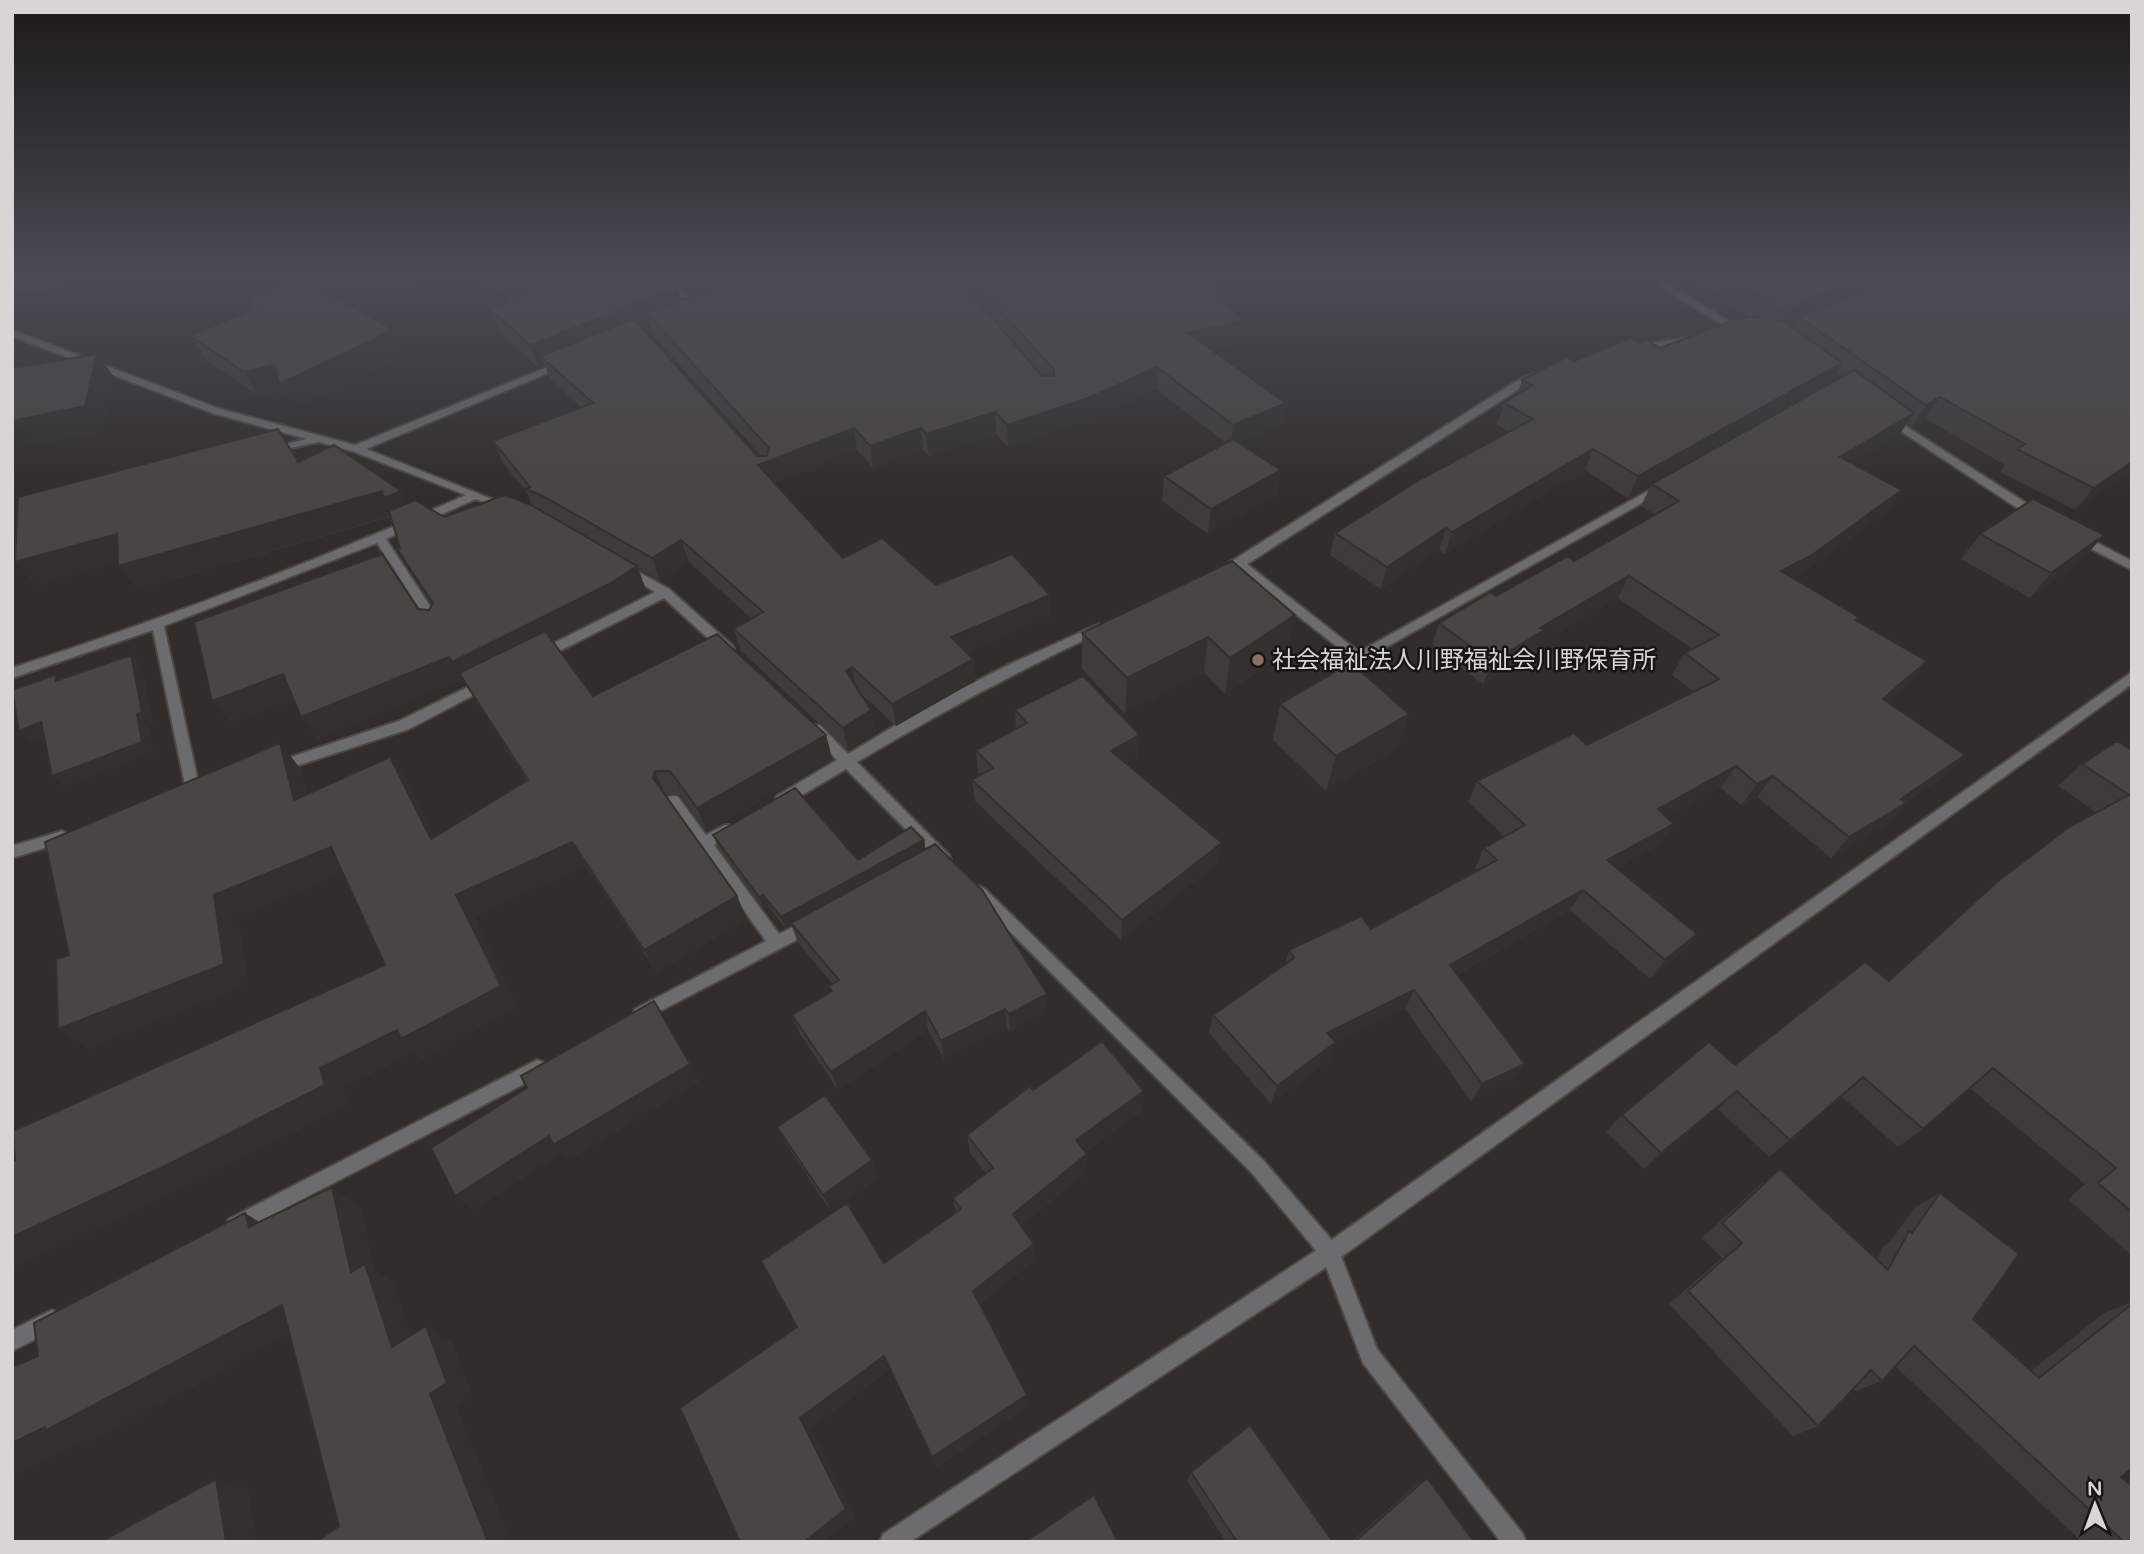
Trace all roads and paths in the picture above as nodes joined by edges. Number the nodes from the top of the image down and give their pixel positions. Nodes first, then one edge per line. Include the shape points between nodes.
1 (53, 350) edge
2 (1632, 350) edge
3 (1622, 351) edge
4 (567, 363) edge
5 (1547, 372) edge
6 (1875, 409) edge
7 (317, 440) junction
8 (356, 449) junction
9 (265, 452) edge
10 (1675, 480) edge
11 (474, 496) junction
12 (523, 514) edge
13 (2046, 520) edge
14 (2070, 533) edge
15 (380, 539) junction
16 (618, 564) edge
17 (1239, 564) junction
18 (2132, 566) edge
19 (1201, 581) edge
20 (664, 592) junction
21 (1113, 621) edge
22 (158, 626) junction
23 (438, 628) edge
24 (734, 655) edge
25 (528, 662) edge
26 (12, 673) edge
27 (503, 674) edge
28 (2132, 677) edge
29 (804, 719) edge
30 (848, 763) junction
31 (260, 773) edge
32 (194, 795) edge
33 (673, 801) edge
34 (764, 810) edge
35 (740, 824) edge
36 (77, 832) edge
37 (704, 844) junction
38 (12, 852) edge
39 (824, 918) edge
40 (777, 943) junction
41 (629, 1020) edge
42 (555, 1059) edge
43 (222, 1232) edge
44 (1330, 1253) junction
45 (74, 1309) edge
46 (12, 1341) edge
47 (891, 1542) edge
48 (1515, 1542) edge

1 - 7 street via 216,411
2 - 3 street
4 - 8 street
5 - 17 street via 1524,381
6 - 13 street
7 - 8 street
7 - 9 street
8 - 11 street
10 - 17 street via 1358,658
11 - 12 street
11 - 15 street
14 - 18 street
15 - 22 street
15 - 23 street
16 - 20 street
17 - 19 street
20 - 24 street
20 - 25 street
21 - 30 street via 989,680
22 - 26 street
22 - 32 street
27 - 31 street via 404,725
28 - 44 street
29 - 30 street
30 - 34 street
30 - 44 street via 933,857 964,878 1257,1166
33 - 37 street
35 - 37 street
36 - 38 street
37 - 40 street
39 - 40 street
40 - 41 street
42 - 43 street
44 - 47 street
44 - 48 street via 1370,1356
45 - 46 street

